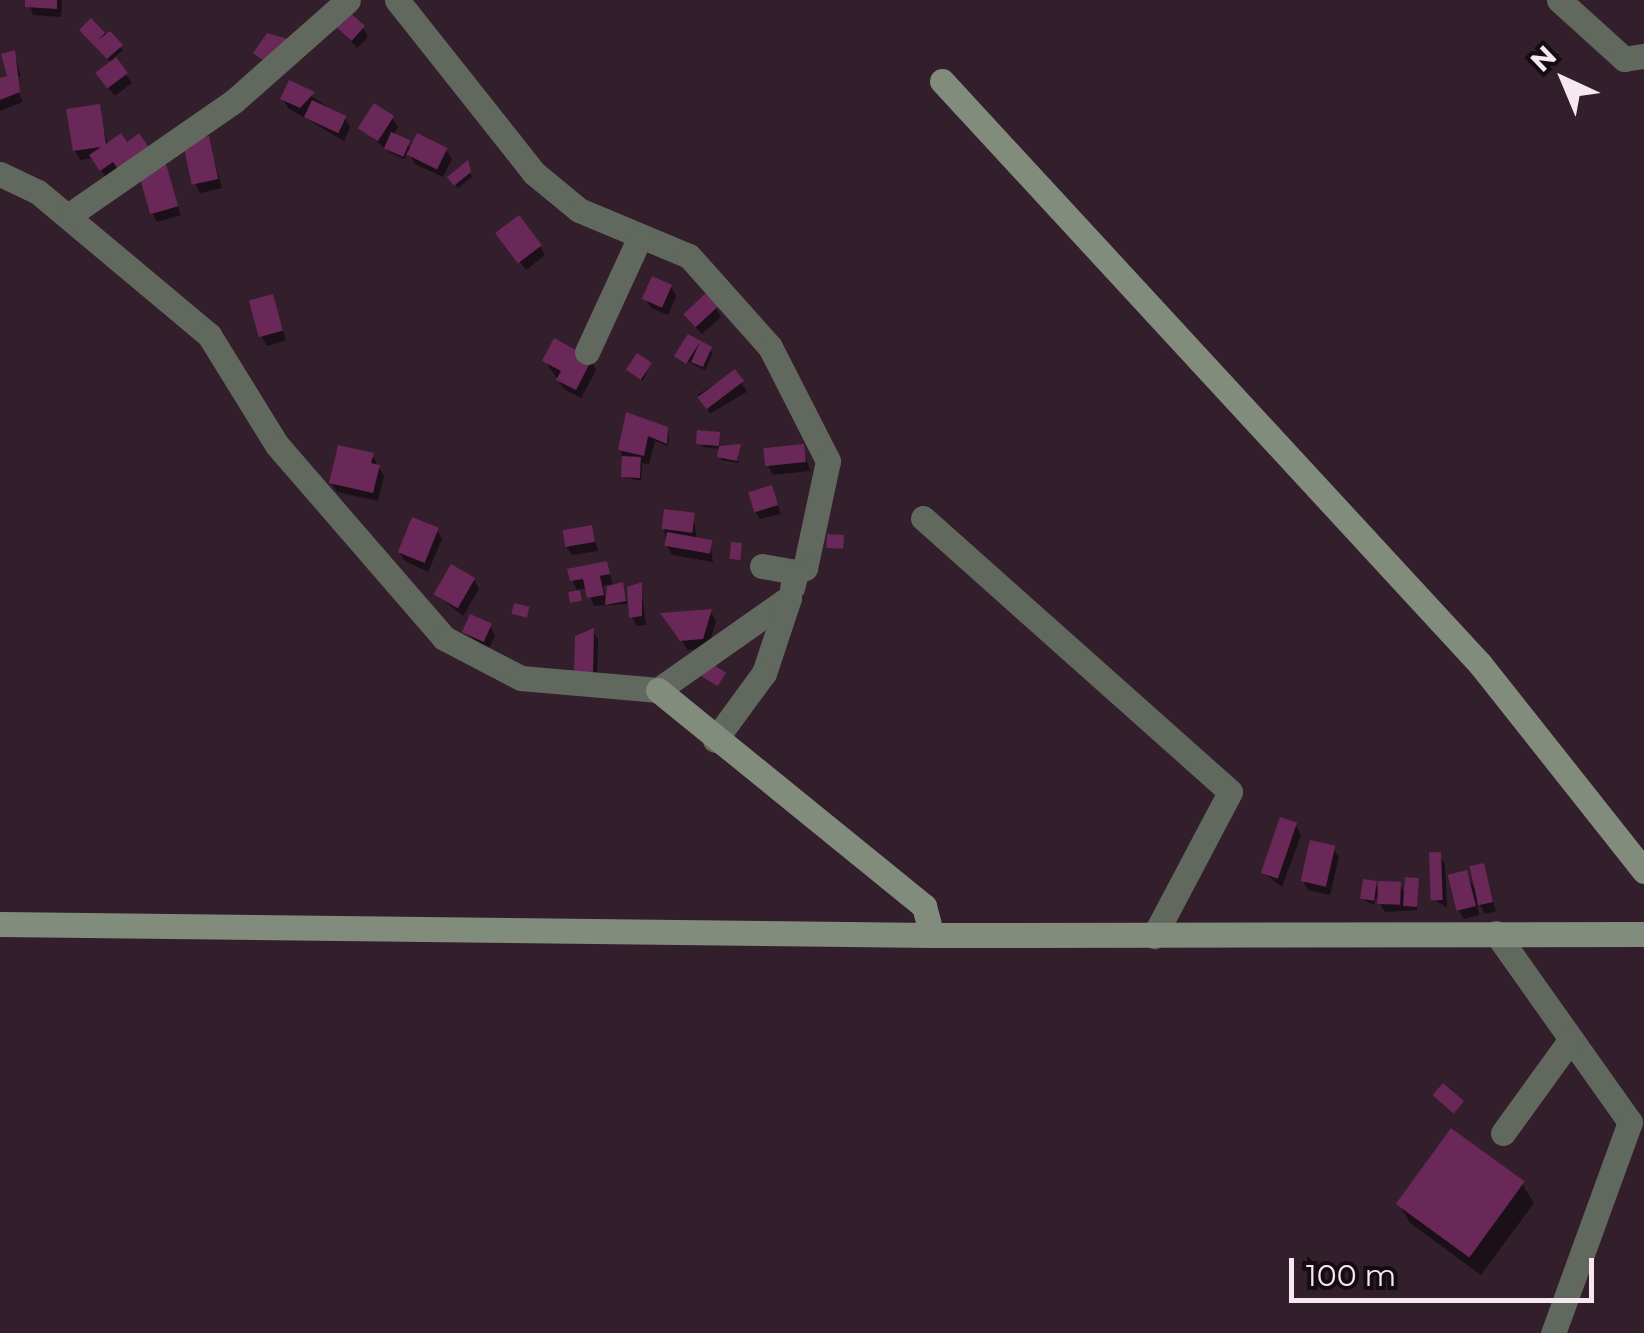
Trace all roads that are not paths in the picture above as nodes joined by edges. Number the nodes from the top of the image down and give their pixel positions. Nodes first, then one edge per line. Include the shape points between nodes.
1 (348, 0) edge
2 (397, 0) edge
3 (1559, 0) edge
4 (1644, 56) edge
5 (942, 81) dead end
6 (0, 174) edge
7 (68, 216) junction
8 (640, 239) junction
9 (586, 352) dead end
10 (923, 518) dead end
11 (762, 566) dead end
12 (796, 572) junction
13 (789, 598) junction
14 (658, 690) junction
15 (715, 740) junction
16 (1644, 871) edge
17 (0, 924) edge
18 (1496, 933) junction
19 (1644, 934) edge
20 (932, 935) junction
21 (1154, 936) junction
22 (1570, 1039) junction
23 (1503, 1133) dead end
24 (1553, 1333) edge

1 - 7 street via 234,101
2 - 8 street via 534,173 579,210
3 - 4 street via 1624,59
5 - 16 street via 1480,664
6 - 7 street
7 - 14 street via 209,335 278,445 352,540 444,638 521,678
8 - 9 street
8 - 12 street via 689,256 737,303 770,347 828,461 806,568
10 - 21 street via 1230,792
11 - 12 street
12 - 13 street
13 - 14 street
13 - 15 street via 764,672
14 - 15 street
15 - 20 street via 924,906
17 - 20 street
18 - 19 street
18 - 21 street
18 - 22 street
20 - 21 street
22 - 23 street
22 - 24 street via 1630,1122

